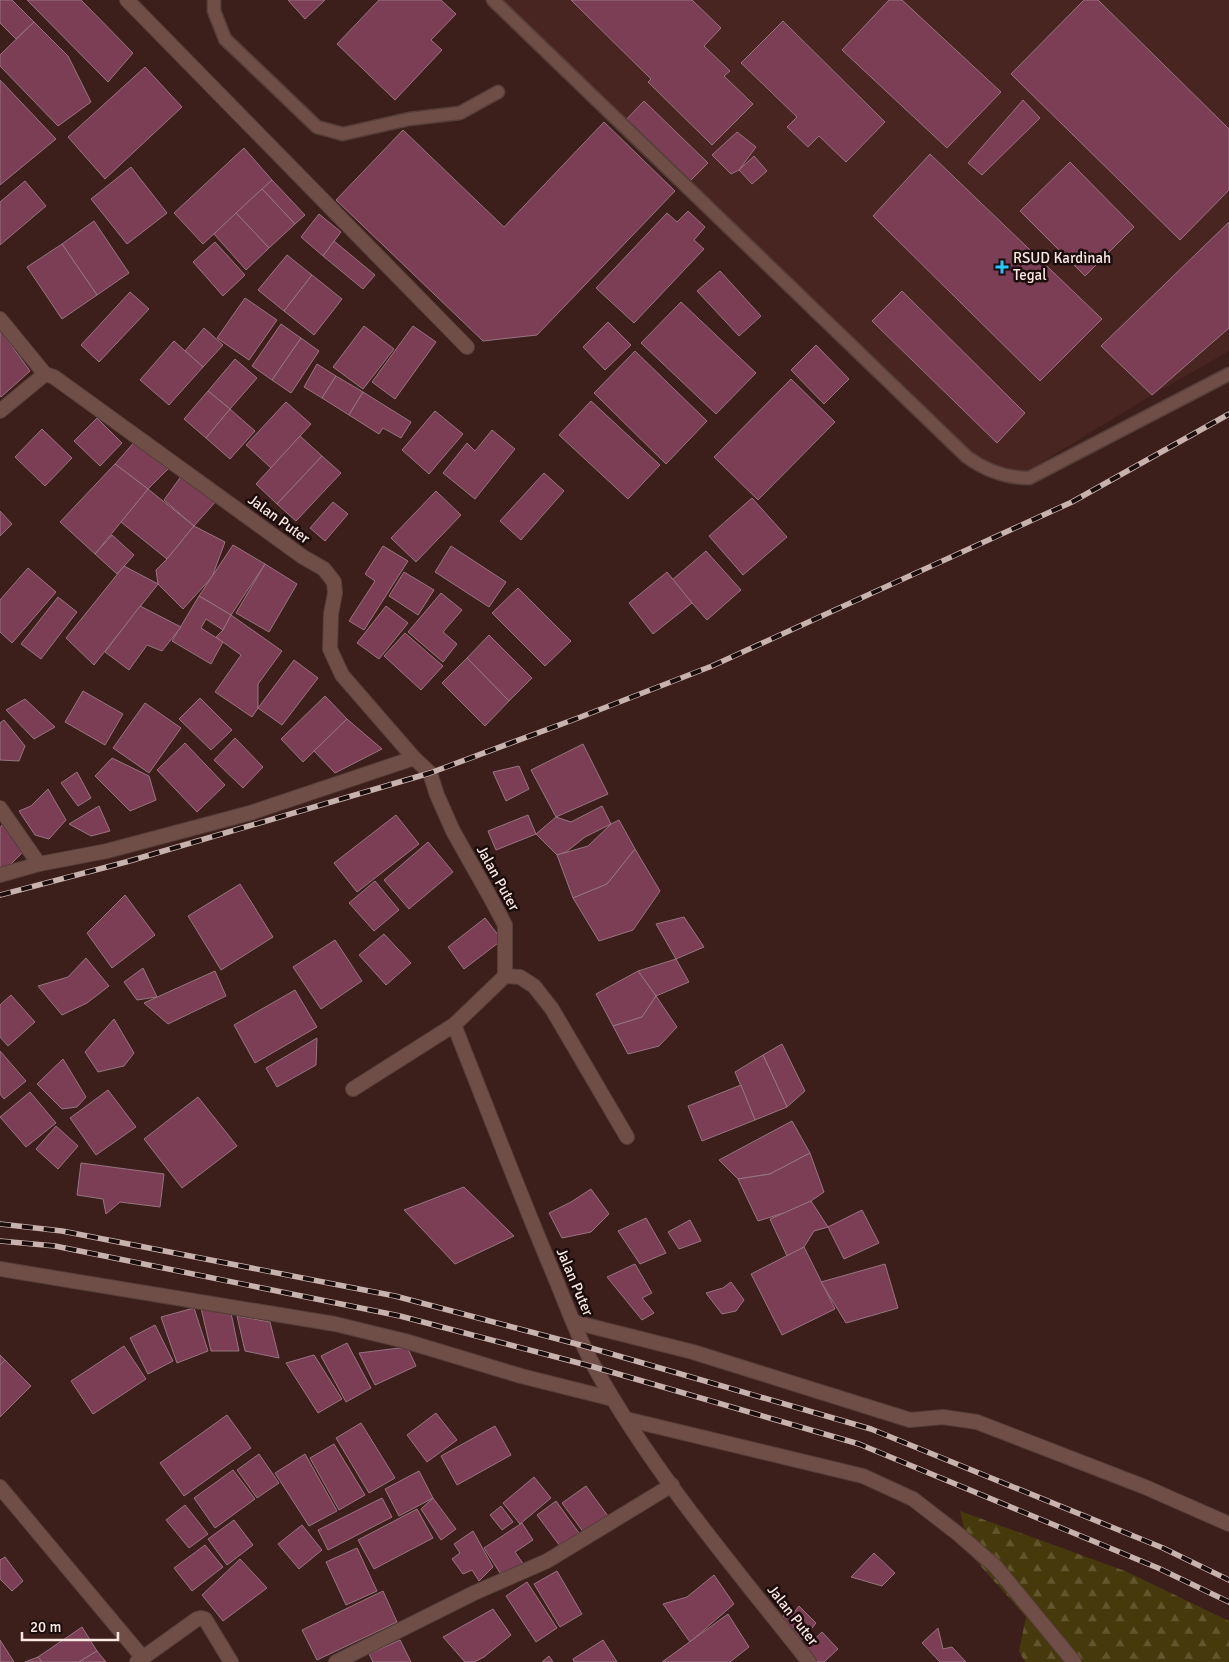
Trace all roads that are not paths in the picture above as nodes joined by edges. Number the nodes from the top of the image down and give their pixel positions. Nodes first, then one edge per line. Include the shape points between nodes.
1 (128, 0) edge
2 (214, 0) edge
3 (493, 0) edge
4 (498, 92) dead end
5 (0, 319) edge
6 (467, 347) dead end
7 (45, 374) junction
8 (1229, 374) edge
9 (0, 412) edge
10 (414, 758) junction
11 (0, 808) edge
12 (39, 864) junction
13 (0, 875) edge
14 (505, 976) junction
15 (454, 1025) junction
16 (353, 1089) dead end
17 (626, 1138) dead end
18 (0, 1269) edge
19 (574, 1322) junction
20 (613, 1400) junction
21 (626, 1420) junction
22 (672, 1485) junction
23 (0, 1487) edge
24 (1229, 1524) edge
25 (140, 1660) edge
26 (231, 1662) edge
27 (336, 1662) edge
28 (809, 1662) edge
29 (1074, 1662) edge

1 - 6 street
2 - 4 lane via 214,11 224,39 317,127 343,134 409,119 460,114
3 - 8 lane via 978,465 995,472 1029,478
5 - 7 street, Jalan Puter
7 - 9 street
7 - 10 street, Jalan Puter via 54,377 324,569 334,582 330,649 342,675
10 - 12 street via 250,813 107,851
10 - 14 street, Jalan Puter via 430,773 453,831 504,925
11 - 12 street
12 - 13 street
14 - 15 street
14 - 17 street via 520,977 534,986 552,1009
15 - 16 street
15 - 19 street, Jalan Puter
18 - 20 street via 335,1324
19 - 20 street, Jalan Puter
19 - 24 street via 693,1352 910,1420 942,1417 977,1422 1145,1487
20 - 21 street, Jalan Puter
21 - 22 street, Jalan Puter
21 - 29 street via 863,1476 913,1499 996,1567
22 - 27 street via 546,1561
22 - 28 street, Jalan Puter
23 - 25 street
25 - 26 street via 201,1618 205,1619

